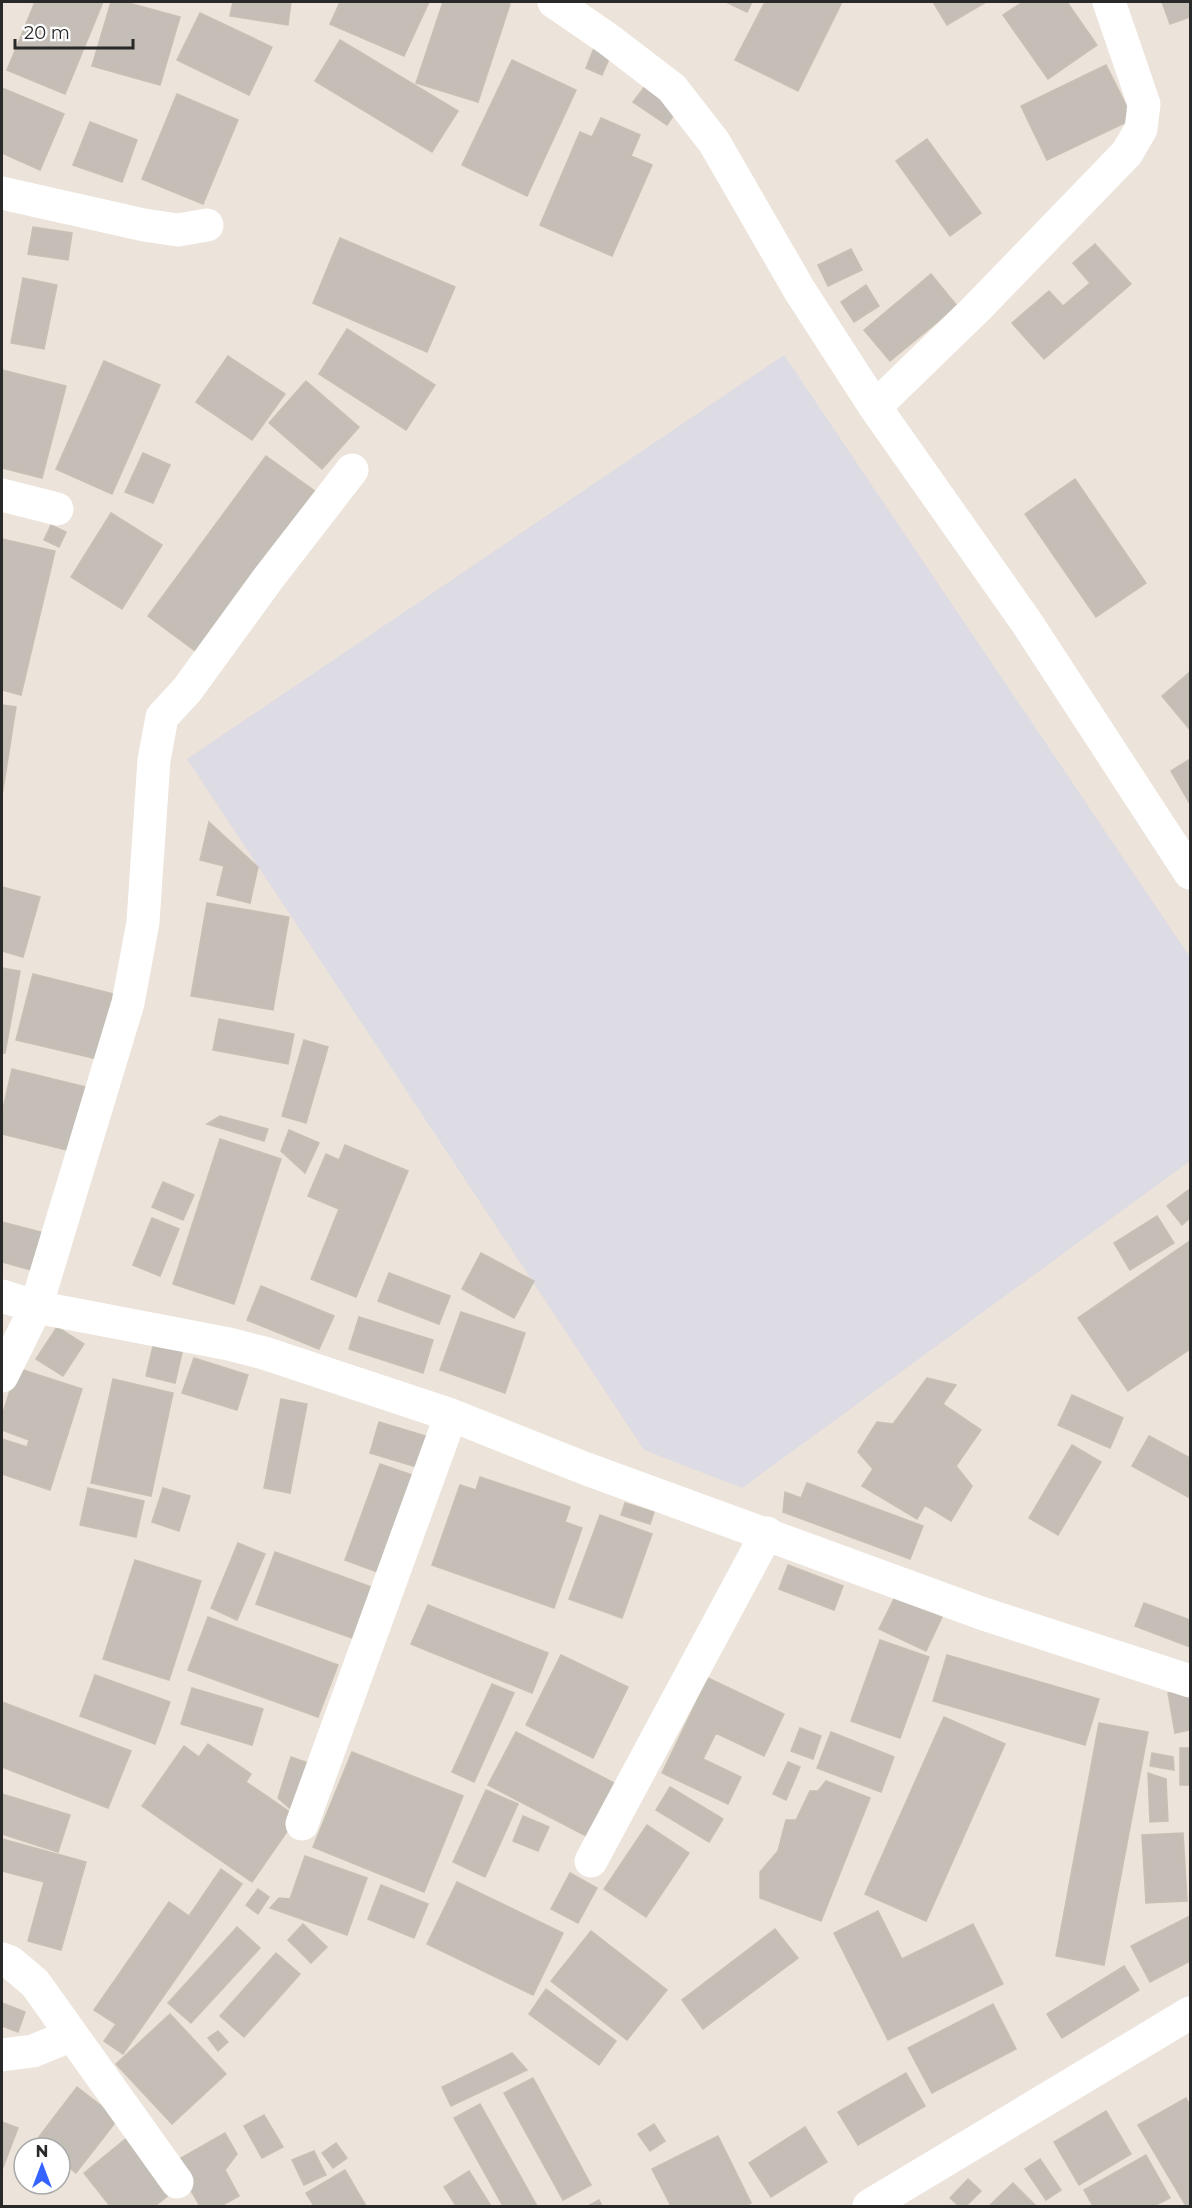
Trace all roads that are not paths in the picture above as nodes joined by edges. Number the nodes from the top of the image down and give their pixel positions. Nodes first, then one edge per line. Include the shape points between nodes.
1 (554, 2) edge
2 (1109, 2) edge
3 (2, 193) edge
4 (207, 225) dead end
5 (875, 407) junction
6 (352, 470) dead end
7 (2, 495) edge
8 (57, 508) dead end
9 (1191, 873) edge
10 (2, 1296) edge
11 (36, 1307) junction
12 (2, 1376) edge
13 (451, 1415) junction
14 (767, 1533) junction
15 (1191, 1681) edge
16 (302, 1824) dead end
17 (591, 1861) dead end
18 (2, 1959) edge
19 (1191, 2013) edge
20 (72, 2035) junction
21 (2, 2055) edge
22 (177, 2182) dead end
23 (869, 2206) edge

1 - 5 street via 672,88 714,142 800,291
2 - 5 street via 1144,104 1137,137 1127,153 1073,209
3 - 4 street via 178,230
5 - 9 street via 1027,623
6 - 11 street via 187,690 162,717 154,760 143,922 128,1003
7 - 8 street
10 - 11 street
11 - 12 street
11 - 13 street via 229,1344
13 - 14 street via 584,1468
13 - 16 street
14 - 15 street via 981,1613
14 - 17 street
18 - 20 street via 35,1983
19 - 23 street
20 - 21 street via 33,2051
20 - 22 street

